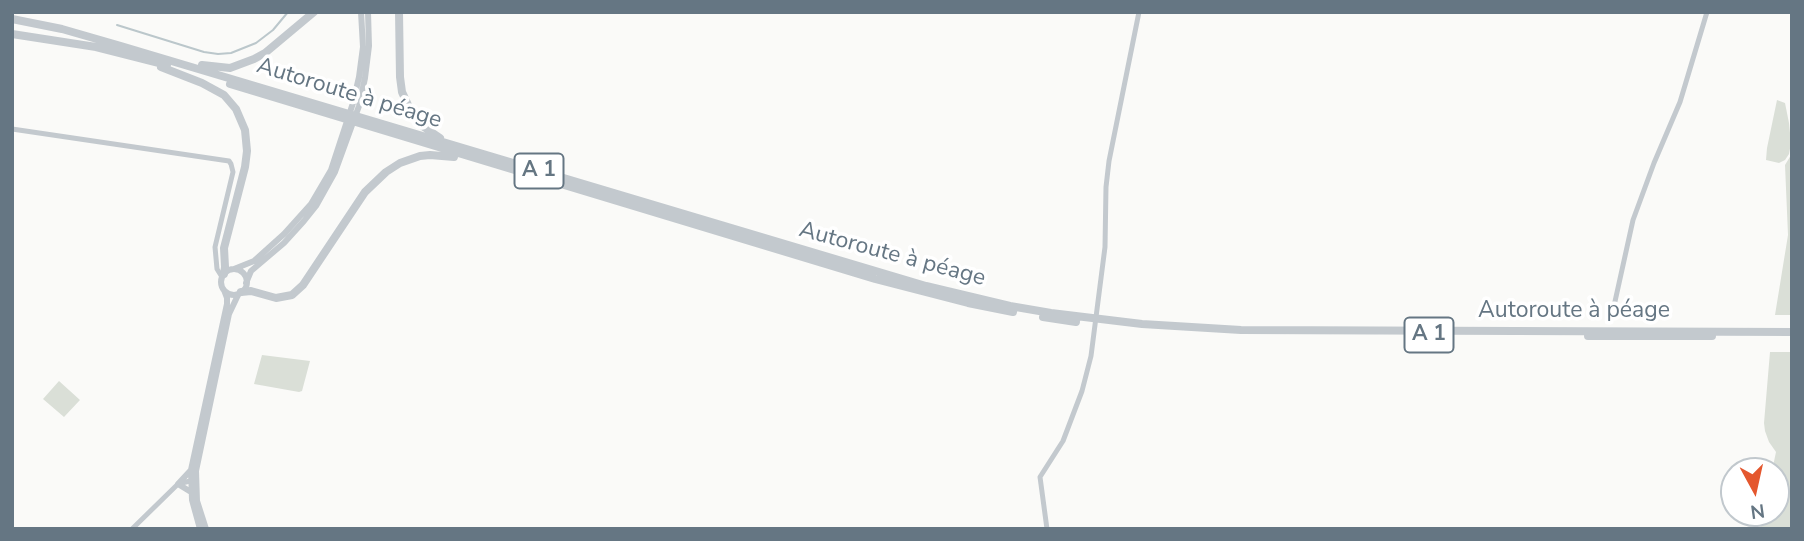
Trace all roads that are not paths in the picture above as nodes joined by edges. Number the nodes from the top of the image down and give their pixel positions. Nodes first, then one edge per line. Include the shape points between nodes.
1 (314, 12) edge
2 (361, 12) edge
3 (368, 12) edge
4 (399, 12) edge
5 (1139, 12) edge
6 (1707, 12) edge
7 (12, 19) edge
8 (12, 34) edge
9 (123, 50) junction
10 (356, 105) junction
11 (348, 128) junction
12 (12, 130) edge
13 (475, 152) junction
14 (484, 162) junction
15 (234, 269) junction
16 (223, 275) junction
17 (246, 283) junction
18 (224, 290) junction
19 (240, 293) junction
20 (1612, 315) dead end
21 (1792, 334) edge
22 (191, 470) junction
23 (193, 480) junction
24 (178, 484) junction
25 (191, 492) junction
26 (132, 529) edge
27 (200, 529) edge
28 (206, 529) edge
29 (1047, 529) edge

1 - 9 highway via 265,52 230,68
2 - 10 main road
3 - 10 main road via 367,62
4 - 13 highway via 400,77 410,110 427,130
5 - 29 street via 1109,165 1105,247 1091,356 1063,441 1040,477
6 - 20 street via 1680,102 1633,220
7 - 9 highway, Autoroute à péage / A 1 via 62,29
8 - 9 highway, A 1
9 - 13 highway, Autoroute à péage / A 1
9 - 14 highway, A 1
9 - 16 highway via 216,90 241,119 247,151 224,248
10 - 11 main road
11 - 15 main road via 311,204 254,261
11 - 17 main road via 335,172 316,206 284,243 251,271
12 - 16 street via 229,161 232,180 215,247
13 - 21 highway, Autoroute à péage / A 1 via 926,286 1010,306 1105,320 1241,330
14 - 19 highway via 430,155 400,163 365,192 295,293 272,298 251,291
14 - 21 highway, A 1 via 922,292 1055,319 1241,335
15 - 16 main road
15 - 17 main road via 243,274
16 - 18 main road
17 - 19 main road
18 - 19 main road
18 - 22 main road via 226,307
19 - 23 main road via 229,314
22 - 23 main road
22 - 24 main road
23 - 24 street
23 - 25 main road
23 - 28 main road
24 - 25 main road
24 - 26 street
25 - 27 main road

